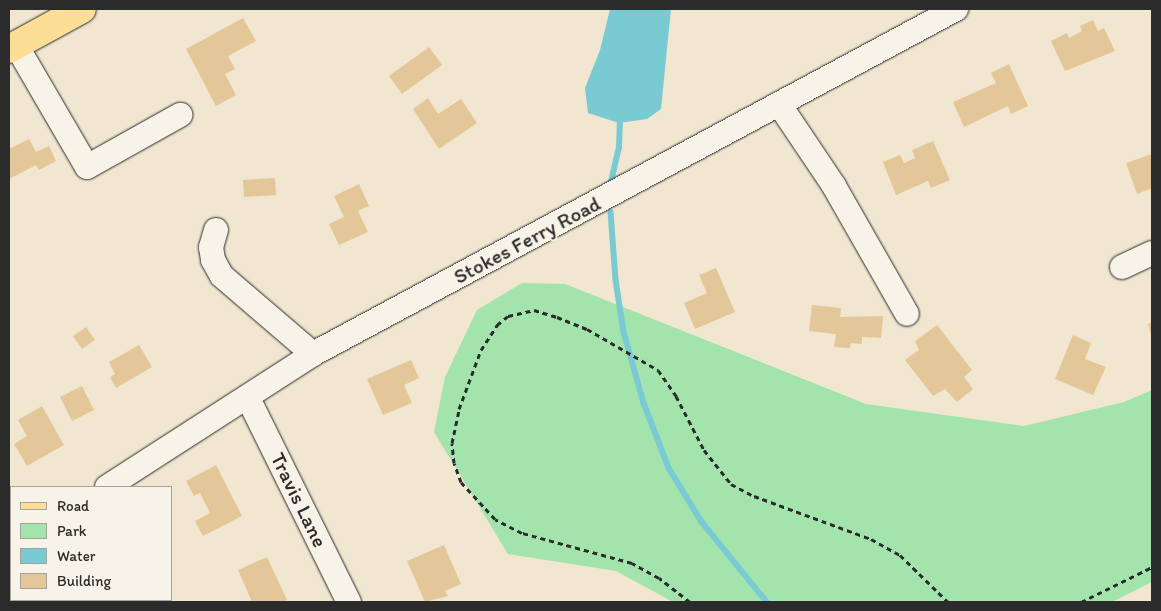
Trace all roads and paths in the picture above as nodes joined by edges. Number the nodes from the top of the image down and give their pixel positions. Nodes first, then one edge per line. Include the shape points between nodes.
1 (82, 9) edge
2 (956, 9) edge
3 (11, 46) edge
4 (779, 104) junction
5 (180, 115) dead end
6 (216, 230) dead end
7 (1152, 253) edge
8 (1122, 267) dead end
9 (906, 314) dead end
10 (313, 354) junction
11 (248, 398) junction
12 (109, 486) edge
13 (1152, 567) edge
14 (349, 602) edge
15 (690, 602) edge
16 (948, 602) edge
17 (1081, 602) edge

1 - 3 main road
2 - 4 street, Stokes Ferry Road
3 - 5 street via 87,167
4 - 9 street via 834,186
4 - 10 street, Stokes Ferry Road
6 - 10 street via 211,246 213,260 222,276
7 - 8 street
10 - 11 street, Stokes Ferry Road
11 - 12 street, Stokes Ferry Road
11 - 14 street, Travis Lane
13 - 17 path
15 - 16 path via 659,578 632,564 522,533 495,519 462,482 454,463 452,443 459,409 481,350 497,325 508,316 534,310 557,317 658,370 676,396 704,450 731,484 754,496 871,539 900,555

